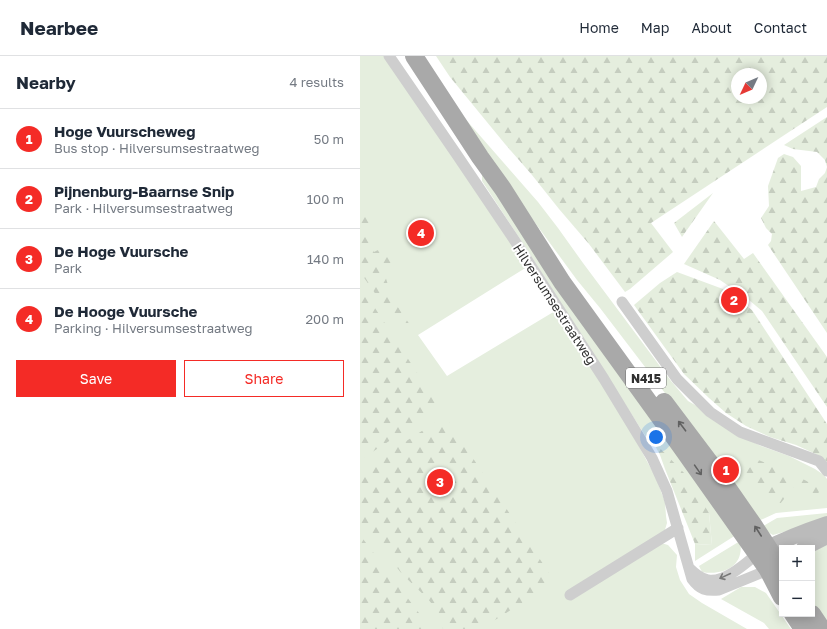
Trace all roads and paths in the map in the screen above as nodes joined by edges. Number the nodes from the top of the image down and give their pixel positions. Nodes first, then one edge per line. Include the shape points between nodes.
1 (389, 56) edge
2 (414, 56) edge
3 (622, 302) dead end
4 (827, 471) edge
5 (827, 524) edge
6 (678, 528) junction
7 (827, 536) edge
8 (810, 545) edge
9 (763, 551) junction
10 (778, 567) edge
11 (689, 568) junction
12 (780, 581) edge
13 (570, 596) dead end
14 (795, 617) edge
15 (814, 617) edge
16 (803, 629) edge
17 (822, 629) edge

1 - 6 street, Hilversumsestraatweg via 513,238 608,386 652,458 667,492
2 - 9 main road, Hilversumsestraatweg / N415 via 507,196 713,467
3 - 4 street via 677,379 710,412 740,432 819,461
5 - 9 street via 791,537
6 - 11 street, Hilversumsestraatweg
6 - 13 street
7 - 8 street
9 - 10 main road, Hilversumsestraatweg / N415
9 -> 11 street via 727,576 716,580 707,580
10 - 11 street, Hilversumsestraatweg via 711,591 703,590 697,585
10 - 12 main road, Hilversumsestraatweg / N415
14 - 16 main road
15 - 17 main road

